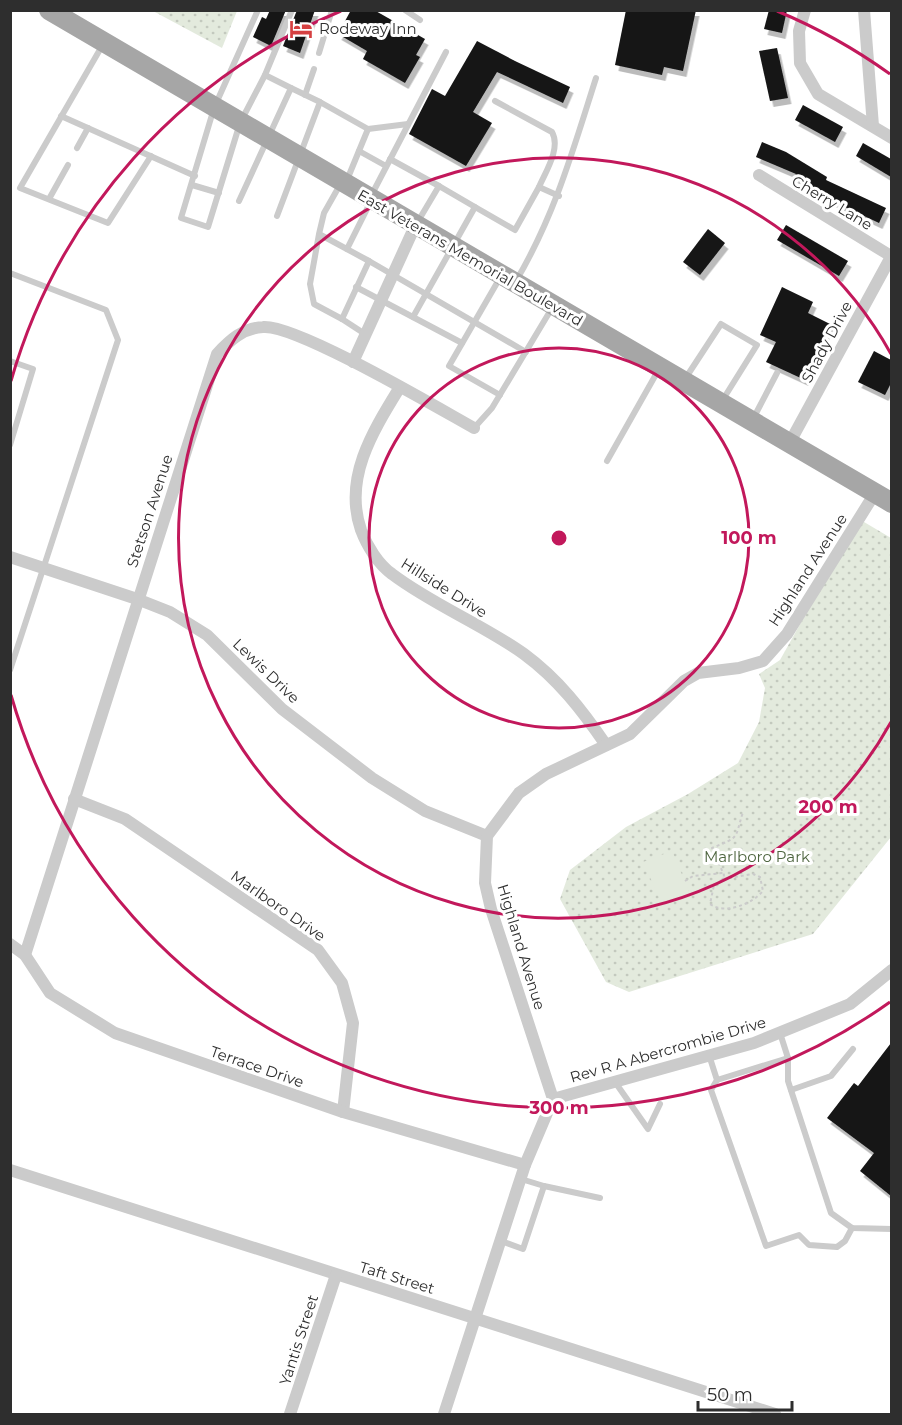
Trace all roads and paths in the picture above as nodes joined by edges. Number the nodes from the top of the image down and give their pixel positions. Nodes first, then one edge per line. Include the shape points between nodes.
1 (49, 10) edge
2 (258, 10) edge
3 (292, 10) edge
4 (332, 10) edge
5 (405, 10) edge
6 (805, 10) edge
7 (864, 10) edge
8 (420, 20) dead end
9 (104, 43) junction
10 (446, 52) dead end
11 (319, 53) dead end
12 (314, 69) dead end
13 (265, 75) junction
14 (596, 78) dead end
15 (291, 88) junction
16 (305, 94) junction
17 (495, 101) dead end
18 (320, 102) junction
19 (214, 108) junction
20 (61, 116) junction
21 (240, 123) junction
22 (408, 124) junction
23 (873, 126) junction
24 (88, 128) junction
25 (368, 129) junction
26 (891, 138) edge
27 (269, 140) junction
28 (77, 148) dead end
29 (359, 151) junction
30 (152, 156) junction
31 (298, 158) junction
32 (388, 162) junction
33 (68, 165) dead end
34 (759, 175) dead end
35 (195, 176) junction
36 (343, 184) junction
37 (192, 185) junction
38 (438, 186) junction
39 (539, 187) junction
40 (219, 193) junction
41 (559, 196) junction
42 (49, 199) junction
43 (370, 200) junction
44 (239, 201) dead end
45 (475, 207) junction
46 (277, 216) dead end
47 (415, 226) junction
48 (319, 234) junction
49 (452, 248) junction
50 (347, 249) junction
51 (891, 255) edge
52 (369, 261) junction
53 (10, 273) edge
54 (393, 275) junction
55 (508, 280) junction
56 (356, 287) junction
57 (425, 294) junction
58 (381, 300) junction
59 (553, 306) junction
60 (413, 317) junction
61 (342, 319) junction
62 (474, 322) junction
63 (365, 334) junction
64 (462, 343) junction
65 (526, 352) junction
66 (10, 362) edge
67 (353, 362) junction
68 (659, 368) junction
69 (777, 373) dead end
70 (683, 382) junction
71 (400, 387) junction
72 (500, 395) junction
73 (721, 404) junction
74 (752, 422) junction
75 (474, 428) joint
76 (789, 444) junction
77 (10, 445) edge
78 (607, 461) dead end
79 (883, 498) edge
80 (10, 557) edge
81 (45, 569) junction
82 (137, 599) junction
83 (10, 670) edge
84 (606, 745) junction
85 (74, 799) junction
86 (743, 812) dead end
87 (487, 836) junction
88 (723, 873) junction
89 (723, 879) junction
90 (685, 881) dead end
91 (10, 944) edge
92 (25, 955) junction
93 (891, 970) edge
94 (779, 1032) junction
95 (852, 1049) dead end
96 (709, 1055) junction
97 (788, 1058) junction
98 (717, 1080) junction
99 (615, 1082) junction
100 (792, 1090) junction
101 (553, 1099) junction
102 (660, 1104) dead end
103 (343, 1112) junction
104 (525, 1165) junction
105 (10, 1170) edge
106 (521, 1179) junction
107 (544, 1186) junction
108 (600, 1198) dead end
109 (852, 1228) junction
110 (891, 1229) edge
111 (501, 1241) junction
112 (336, 1275) junction
113 (476, 1318) junction
114 (291, 1414) edge
115 (444, 1414) edge
116 (775, 1414) edge

1 - 9 main road, East Veterans Memorial Boulevard
2 - 19 lane
3 - 13 lane
4 - 11 lane
5 - 8 lane
6 - 23 street via 799,31 800,63 818,94
7 - 23 street
9 - 19 main road, East Veterans Memorial Boulevard
9 - 20 lane
10 - 22 lane
12 - 16 lane
13 - 15 lane
13 - 21 lane
14 - 41 lane
15 - 16 lane
15 - 27 lane
16 - 18 lane
17 - 39 lane via 552,132 555,147
18 - 25 lane
18 - 31 lane
19 - 21 main road, East Veterans Memorial Boulevard
19 - 35 lane
20 - 24 lane
20 - 42 lane via 20,188
21 - 27 main road, East Veterans Memorial Boulevard
21 - 40 lane
22 - 25 lane
22 - 32 lane
23 - 26 street
24 - 28 lane
24 - 30 lane
25 - 29 lane
27 - 31 main road, East Veterans Memorial Boulevard
27 - 44 lane
29 - 32 lane
29 - 36 lane
30 - 35 lane
30 - 42 lane via 108,223
31 - 36 main road, East Veterans Memorial Boulevard
31 - 46 lane
32 - 38 lane
32 - 43 lane
33 - 42 lane
34 - 51 street, Cherry Lane
35 - 37 lane
36 - 43 main road, East Veterans Memorial Boulevard
36 - 48 lane via 324,213
37 - 40 lane
37 - 40 lane via 181,219 208,227
38 - 45 lane
38 - 47 lane
39 - 41 lane
39 - 45 lane via 516,230
41 - 55 lane via 540,241
43 - 47 main road, East Veterans Memorial Boulevard
43 - 50 lane
45 - 49 lane
47 - 49 main road, East Veterans Memorial Boulevard
47 - 54 street
48 - 50 lane
48 - 61 lane via 310,284 314,304
49 - 55 main road, East Veterans Memorial Boulevard
49 - 57 lane
50 - 52 lane
51 - 76 street, Shady Drive
52 - 54 lane
52 - 56 lane
53 - 81 lane via 106,310 118,340
54 - 57 lane
54 - 58 street
55 - 59 main road, East Veterans Memorial Boulevard
55 - 62 lane
56 - 58 lane
56 - 61 lane
57 - 60 lane
57 - 62 lane
58 - 60 lane
58 - 63 street
59 - 65 lane
59 - 68 main road, East Veterans Memorial Boulevard
60 - 64 lane
61 - 63 lane
62 - 64 lane
62 - 65 lane
63 - 67 street
64 - 72 lane via 449,366
65 - 72 lane
66 - 77 lane via 33,369
67 - 71 street, Stetson Avenue
67 - 82 street, Stetson Avenue via 282,329 264,326 230,340 217,354
68 - 70 main road, East Veterans Memorial Boulevard
68 - 78 lane
69 - 74 lane
70 - 73 main road, East Veterans Memorial Boulevard
70 - 73 lane via 721,324 757,345
71 - 75 street, Stetson Avenue
71 - 84 street, Hillside Drive via 370,436 358,471 355,511 367,545 390,573 522,653 551,675
72 - 75 lane
73 - 74 main road, East Veterans Memorial Boulevard
74 - 76 main road, East Veterans Memorial Boulevard
76 - 79 main road, East Veterans Memorial Boulevard
79 - 84 street, Highland Avenue via 787,634 763,661 739,669 698,673 684,681 630,734
80 - 81 street, Lewis Drive
81 - 82 street, Lewis Drive
81 - 83 lane
82 - 85 street, Stetson Avenue
82 - 87 street, Lewis Drive via 171,612 207,635 282,709 372,778 425,811
84 - 87 street, Highland Avenue via 546,774 519,793
85 - 92 street, Stetson Avenue
85 - 103 street, Marlboro Drive via 125,819 318,950 342,983 353,1023
86 - 88 path via 740,832 733,840 712,848
87 - 101 street, Highland Avenue via 485,883 491,909
88 - 89 path
88 - 90 path via 693,876
89 - 89 path via 711,891 710,904 715,907 727,910 755,900 763,891 760,877 753,874
91 - 92 street, Terrace Drive
92 - 103 street, Terrace Drive via 50,993 115,1034
93 - 94 street, Rev R A Abercrombie Drive via 850,1004
94 - 96 street, Rev R A Abercrombie Drive
94 - 97 lane
95 - 100 lane via 831,1076
96 - 98 lane
96 - 99 street, Rev R A Abercrombie Drive
97 - 98 lane
97 - 100 lane
98 - 109 lane via 711,1090 766,1246 799,1235 809,1245 837,1247
99 - 101 street, Rev R A Abercrombie Drive
99 - 102 lane via 648,1129
100 - 109 lane via 831,1213
101 - 104 street
103 - 104 street, Terrace Drive
104 - 106 street
105 - 112 street, Taft Street
106 - 107 lane
106 - 111 street
107 - 108 lane
107 - 111 lane via 523,1249
109 - 110 lane
111 - 113 street
112 - 113 street, Taft Street
112 - 114 street, Yantis Street
113 - 115 street
113 - 116 street, Taft Street

